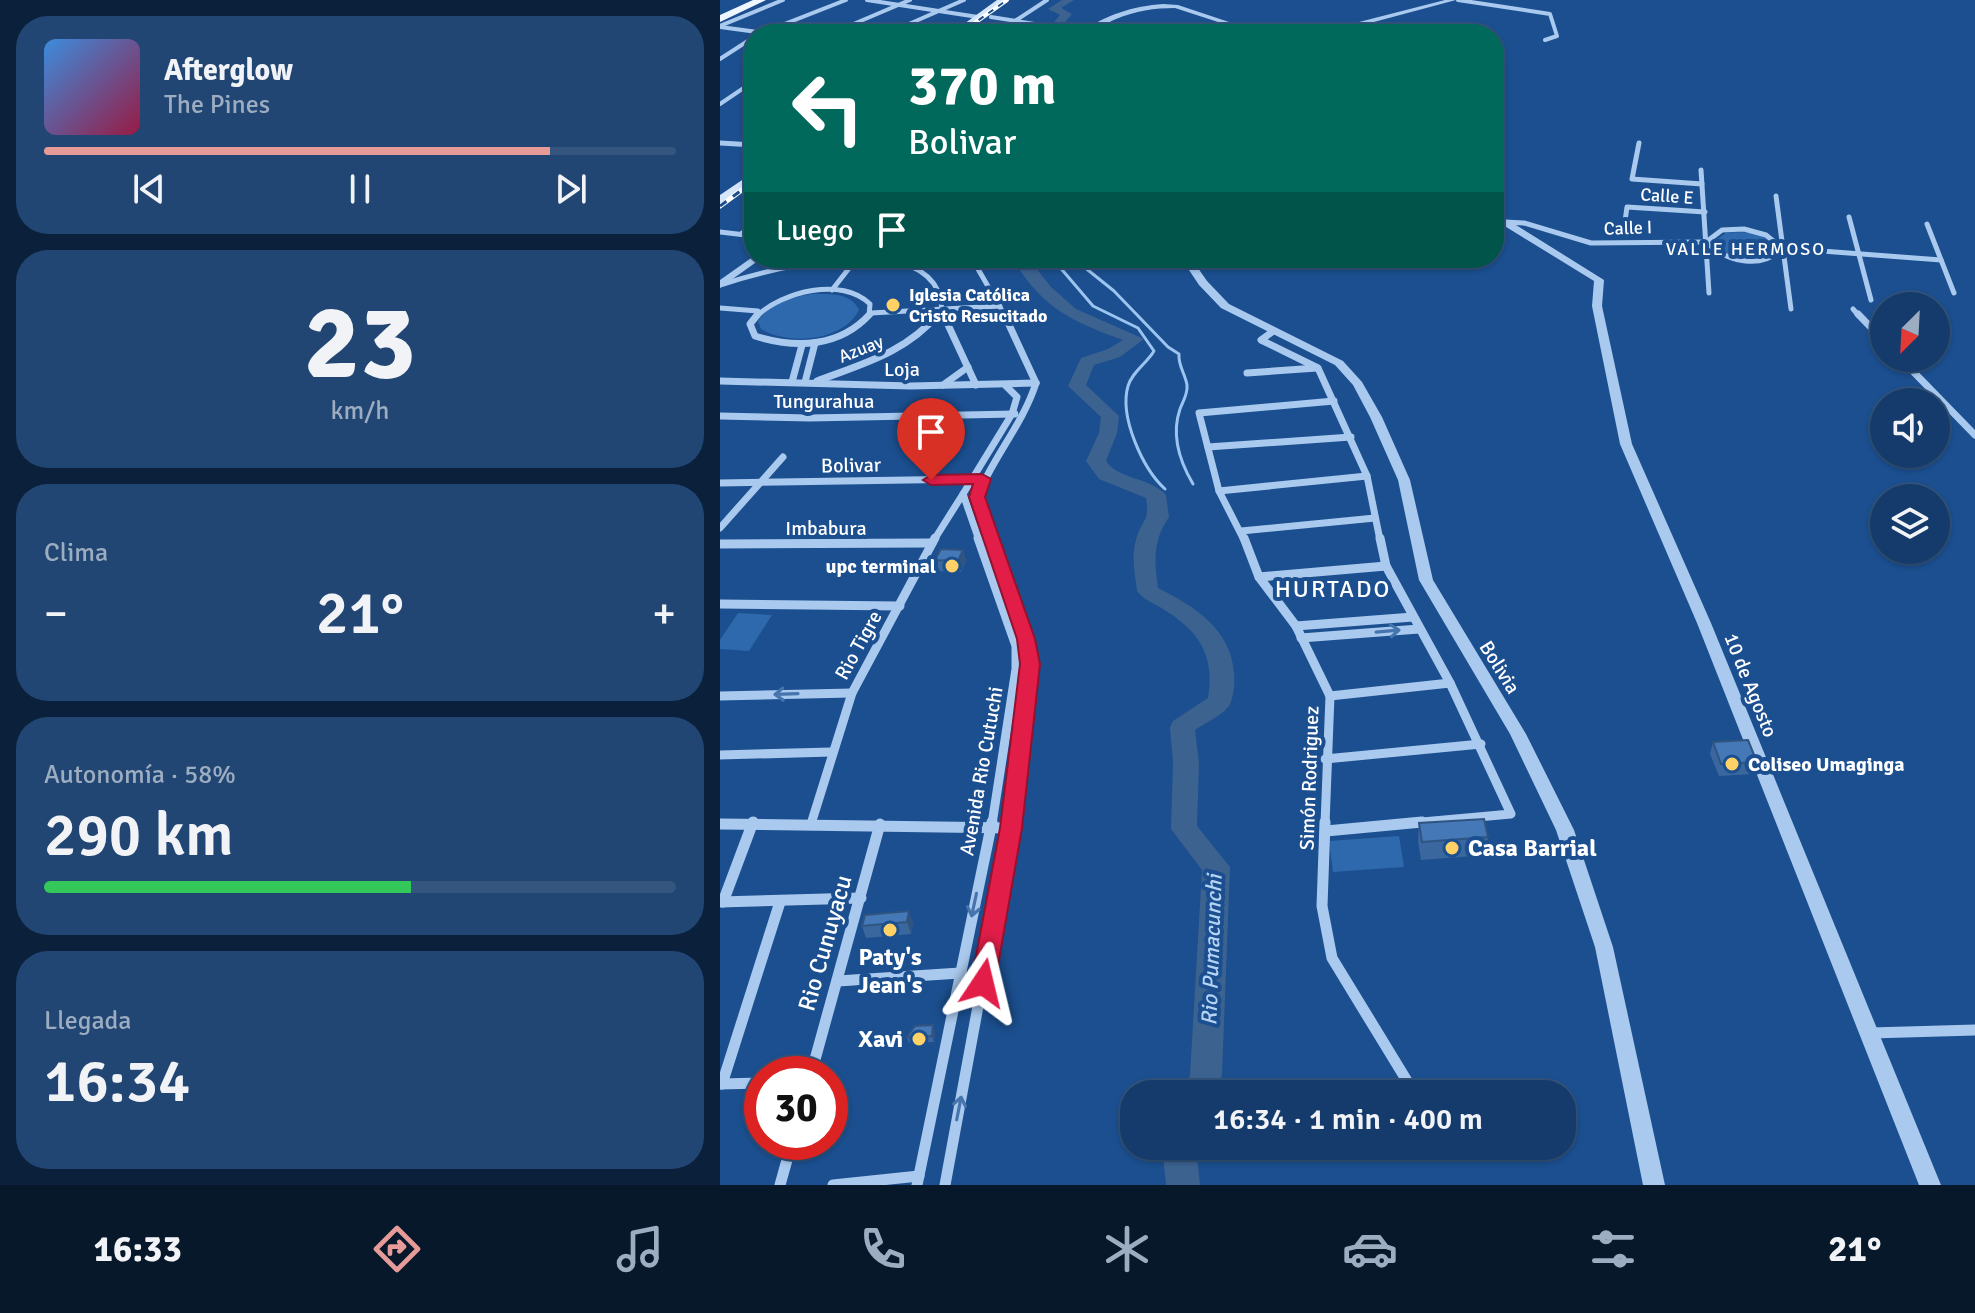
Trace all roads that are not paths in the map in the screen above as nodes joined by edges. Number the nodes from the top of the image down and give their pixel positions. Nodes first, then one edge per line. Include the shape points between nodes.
1 (761, 0) edge
2 (783, 0) edge
3 (846, 0) edge
4 (867, 0) edge
5 (910, 0) edge
6 (964, 0) edge
7 (1002, 0) edge
8 (1015, 0) edge
9 (1047, 0) edge
10 (1456, 0) edge
11 (899, 5) junction
12 (940, 11) junction
13 (978, 17) junction
14 (991, 17) junction
15 (720, 19) edge
16 (1015, 21) junction
17 (785, 24) edge
18 (853, 24) edge
19 (910, 24) edge
20 (965, 24) edge
21 (982, 24) edge
22 (1010, 24) edge
23 (1034, 24) edge
24 (1102, 24) edge
25 (1231, 24) edge
26 (1359, 24) edge
27 (720, 28) edge
28 (744, 33) edge
29 (744, 33) edge
30 (1545, 40) dead end
31 (744, 43) edge
32 (720, 59) edge
33 (744, 88) edge
34 (720, 104) edge
35 (720, 143) edge
36 (1639, 143) dead end
37 (744, 144) edge
38 (1701, 170) dead end
39 (744, 182) edge
40 (1702, 184) junction
41 (744, 195) edge
42 (1776, 196) dead end
43 (720, 200) edge
44 (720, 212) edge
45 (1705, 212) junction
46 (1849, 217) dead end
47 (1504, 222) edge
48 (1504, 224) edge
49 (1927, 224) dead end
50 (744, 231) edge
51 (720, 232) edge
52 (740, 234) junction
53 (744, 235) edge
54 (1623, 235) dead end
55 (1706, 242) junction
56 (1782, 248) junction
57 (1859, 254) junction
58 (1941, 260) junction
59 (744, 267) edge
60 (777, 268) edge
61 (850, 268) edge
62 (902, 268) edge
63 (978, 268) edge
64 (1193, 268) edge
65 (720, 285) edge
66 (832, 290) junction
67 (1709, 293) dead end
68 (1954, 293) dead end
69 (1870, 296) edge
70 (1000, 306) junction
71 (720, 308) edge
72 (1791, 309) dead end
73 (1853, 309) dead end
74 (941, 310) junction
75 (758, 311) junction
76 (871, 313) junction
77 (1870, 327) edge
78 (1272, 332) junction
79 (815, 343) junction
80 (802, 345) junction
81 (968, 367) junction
82 (1318, 368) junction
83 (1914, 372) edge
84 (1247, 373) dead end
85 (720, 381) edge
86 (792, 382) junction
87 (809, 382) junction
88 (1036, 383) junction
89 (942, 385) junction
90 (976, 385) junction
91 (1005, 385) junction
92 (1334, 401) junction
93 (1018, 414) junction
94 (720, 416) edge
95 (1975, 435) edge
96 (1351, 437) junction
97 (1208, 447) junction
98 (783, 457) dead end
99 (1367, 476) junction
100 (971, 479) junction
101 (982, 479) junction
102 (720, 483) edge
103 (759, 484) junction
104 (1219, 491) junction
105 (963, 494) junction
106 (1375, 518) junction
107 (720, 528) edge
108 (1241, 531) junction
109 (932, 543) junction
110 (720, 544) edge
111 (1386, 566) junction
112 (1259, 577) junction
113 (720, 604) edge
114 (900, 606) junction
115 (1413, 617) junction
116 (1350, 622) junction
117 (1296, 626) junction
118 (1419, 629) junction
119 (1353, 634) junction
120 (1301, 638) junction
121 (1450, 683) junction
122 (852, 693) junction
123 (720, 696) edge
124 (1330, 696) junction
125 (1481, 744) junction
126 (832, 752) junction
127 (720, 755) edge
128 (1325, 759) junction
129 (753, 822) junction
130 (720, 824) edge
131 (811, 824) junction
132 (880, 824) junction
133 (1011, 828) junction
134 (991, 829) junction
135 (1326, 831) junction
136 (861, 898) junction
137 (721, 902) edge
138 (780, 902) junction
139 (960, 973) junction
140 (838, 981) junction
141 (1975, 1030) edge
142 (1871, 1033) junction
143 (816, 1056) edge
144 (1406, 1080) edge
145 (744, 1083) edge
146 (721, 1084) edge
147 (787, 1160) edge
148 (918, 1180) edge
149 (780, 1185) edge
150 (833, 1185) edge
151 (945, 1185) edge
152 (1654, 1185) edge
153 (1930, 1185) edge

1 - 15 main road
2 - 27 street
3 - 17 street
4 - 11 street
5 - 11 street
6 - 12 street
7 - 13 main road
8 - 14 main road
9 - 16 street
10 - 26 street
10 - 30 street via 1550,14 1557,36
11 - 12 street
11 - 18 street
12 - 13 street
12 - 19 street
13 - 20 main road
14 - 16 street
14 - 21 main road
16 - 22 street
16 - 23 street
24 - 25 street via 1129,10 1163,5
27 - 28 street
27 - 29 street
31 - 32 street
33 - 34 street
35 - 37 street
36 - 40 street via 1632,179
38 - 40 street
39 - 43 main road
40 - 45 street
41 - 44 main road
42 - 56 street
45 - 54 street, Calle E via 1627,207
45 - 55 street
46 - 57 street
47 - 55 street, Calle I via 1591,243
48 - 142 street, 10 de Agosto via 1601,284 1597,306 1626,444
49 - 58 street
50 - 52 street
51 - 52 street
52 - 53 street
55 - 56 street, Calle I via 1714,251 1741,260 1770,258
55 - 56 street, Calle I via 1719,231 1748,230 1775,239
55 - 67 street
56 - 57 street, Calle I
56 - 72 street
57 - 58 street, Calle I
57 - 69 street
58 - 68 street
59 - 65 street
60 - 65 street
61 - 66 street
62 - 74 street via 928,278 939,290
63 - 70 street
64 - 78 street, Bolivia via 1225,306
66 - 75 street via 791,295
66 - 76 street via 863,297
70 - 74 street
70 - 88 street
71 - 75 street
73 - 77 street
74 - 76 street
74 - 81 street
74 - 87 street, Azuay via 908,346
75 - 80 street via 750,324 755,336
76 - 79 street via 849,333
78 - 82 street via 1261,340
78 - 152 street, Bolivia via 1316,349 1358,384 1404,480 1426,580 1518,734 1565,830 1604,947
79 - 80 street
79 - 87 street
80 - 86 street
81 - 89 street
81 - 90 street
82 - 84 street
82 - 92 street
83 - 95 street
85 - 86 street, Loja
86 - 87 street, Loja
87 - 89 street, Loja
88 - 91 street, Loja
88 - 93 street via 1032,401
89 - 90 street, Loja
90 - 91 street, Loja
91 - 93 street via 1017,397
92 - 96 street
92 - 97 street, Simón Rodriguez via 1199,413
93 - 94 street, Tungurahua
93 - 100 street
93 - 101 street
96 - 97 street
96 - 99 street
97 - 104 street, Simón Rodriguez
98 - 103 street
99 - 104 street
99 - 106 street
100 - 101 street, Bolivar
100 - 103 street, Bolivar
100 - 105 street
101 - 133 street, Avenida Rio Cutuchi via 977,497 1030,664
102 - 103 street, Bolivar
103 - 107 street
104 - 108 street, Simón Rodriguez
105 - 109 street, Rio Tigre
105 - 134 street, Avenida Rio Cutuchi via 1016,646
106 - 108 street
106 - 111 street
108 - 112 street, Simón Rodriguez
109 - 110 street, Imbabura
109 - 114 street, Rio Tigre
111 - 112 street
111 - 115 street
112 - 117 street, Simón Rodriguez
113 - 114 street
114 - 122 street, Rio Tigre
115 - 116 street
115 - 118 street
116 - 117 street
116 - 119 street
117 - 120 street, Simón Rodriguez
119 -> 118 street
118 - 121 street
119 - 120 street
120 - 124 street, Simón Rodriguez
121 - 124 street
121 - 125 street
122 -> 123 street
122 - 126 street, Rio Tigre
124 - 128 street, Simón Rodriguez
125 - 128 street
125 - 135 street via 1511,814
126 - 127 street
126 - 131 street, Rio Tigre
128 - 135 street, Simón Rodriguez
129 - 130 street
129 - 131 street
129 - 137 street
131 - 132 street
132 - 134 street
132 - 136 street, Rio Cunuyacu
133 - 134 street
151 -> 133 street, Avenida Rio Cutuchi
134 -> 139 street, Avenida Rio Cutuchi
135 - 144 street, Simón Rodriguez via 1322,906 1332,958
136 - 138 street
136 - 140 street, Rio Cunuyacu
137 - 138 street
138 - 146 street
139 - 140 street
139 - 148 street, Avenida Rio Cutuchi
140 - 143 street, Rio Cunuyacu
141 - 142 street
142 - 153 street, 10 de Agosto
145 - 146 street
147 - 149 street
148 - 150 street

